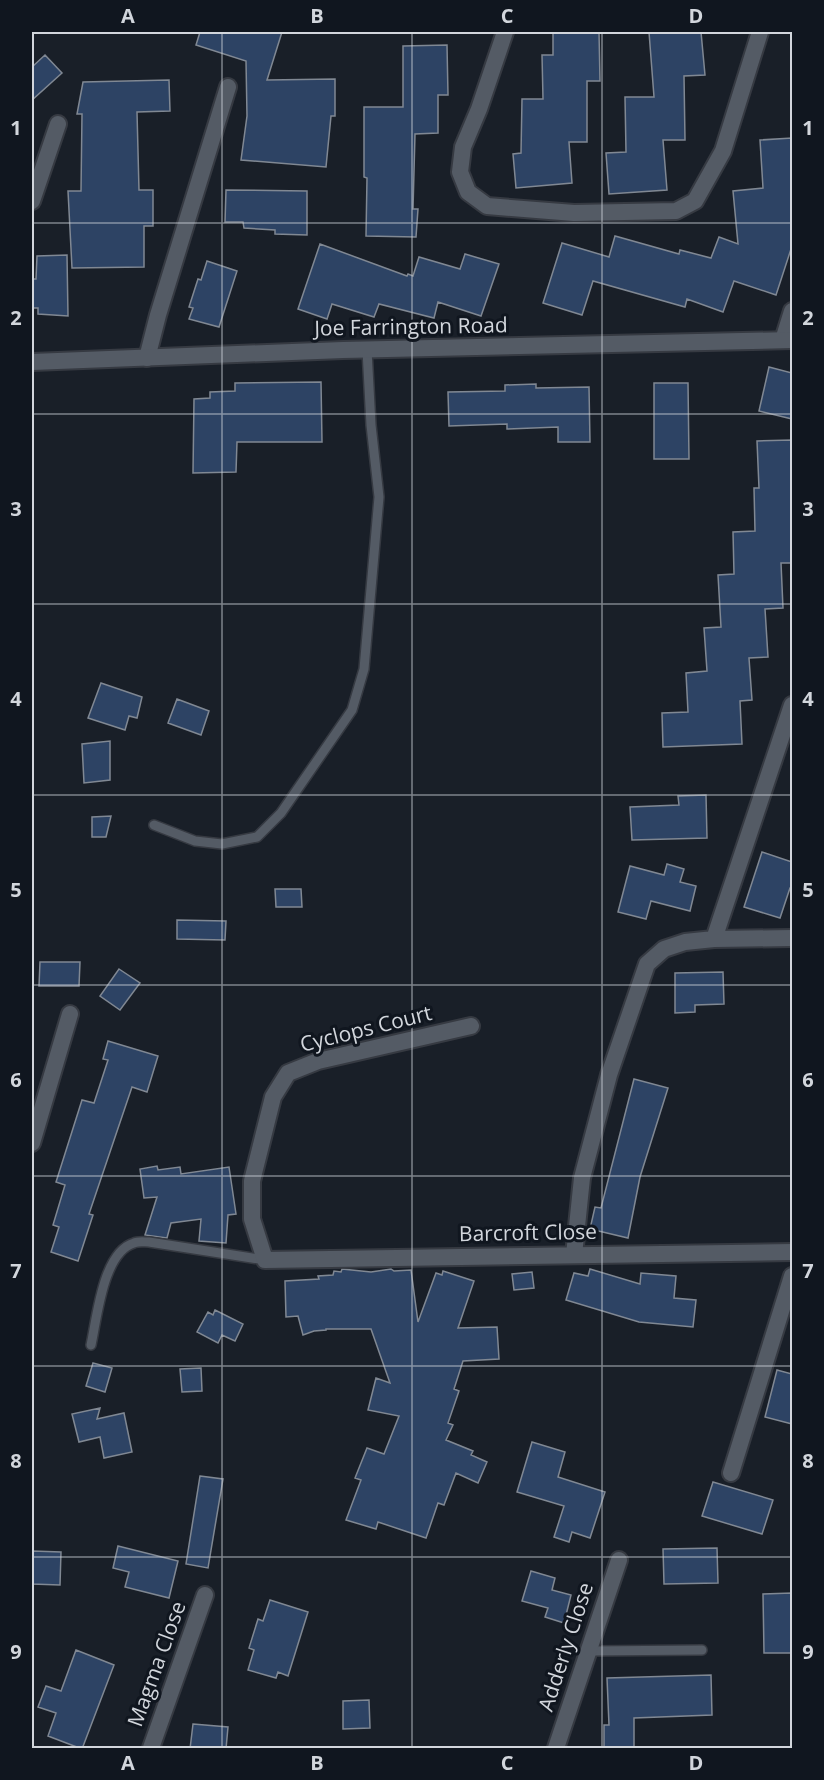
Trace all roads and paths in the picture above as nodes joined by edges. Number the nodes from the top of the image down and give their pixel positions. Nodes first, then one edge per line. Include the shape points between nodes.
1 (505, 32) edge
2 (760, 32) edge
3 (228, 87) dead end
4 (58, 124) dead end
5 (32, 201) edge
6 (792, 311) edge
7 (788, 340) edge
8 (367, 350) junction
9 (147, 358) junction
10 (32, 362) edge
11 (792, 705) edge
12 (154, 825) dead end
13 (792, 938) edge
14 (714, 939) junction
15 (70, 1014) dead end
16 (471, 1026) dead end
17 (32, 1143) edge
18 (792, 1252) edge
19 (574, 1255) junction
20 (265, 1260) junction
21 (792, 1276) edge
22 (91, 1345) dead end
23 (731, 1473) dead end
24 (619, 1560) dead end
25 (205, 1595) dead end
26 (702, 1650) dead end
27 (589, 1652) junction
28 (151, 1749) edge
29 (556, 1749) edge

1 - 2 street via 464,147 460,172 468,192 487,206 574,213 676,211 695,201 723,151
3 - 9 street
4 - 5 street
6 - 7 street
7 - 8 street, Joe Farrington Road
8 - 9 street, Joe Farrington Road
8 - 12 lane via 379,497 364,669 352,710 281,813 256,837 222,844 195,841
9 - 10 street, Joe Farrington Road
11 - 14 street
13 - 14 street
14 - 19 street via 664,949 647,964 609,1075 582,1178
15 - 17 street
16 - 20 street, Cyclops Court via 318,1061 288,1073 273,1097 252,1181 252,1219
18 - 19 street, Barcroft Close
19 - 20 street, Barcroft Close
20 - 22 lane via 149,1242 133,1243 120,1253 107,1273
21 - 23 street
24 - 27 street, Adderly Close
25 - 28 street, Magma Close
26 - 27 lane
27 - 29 street, Adderly Close

